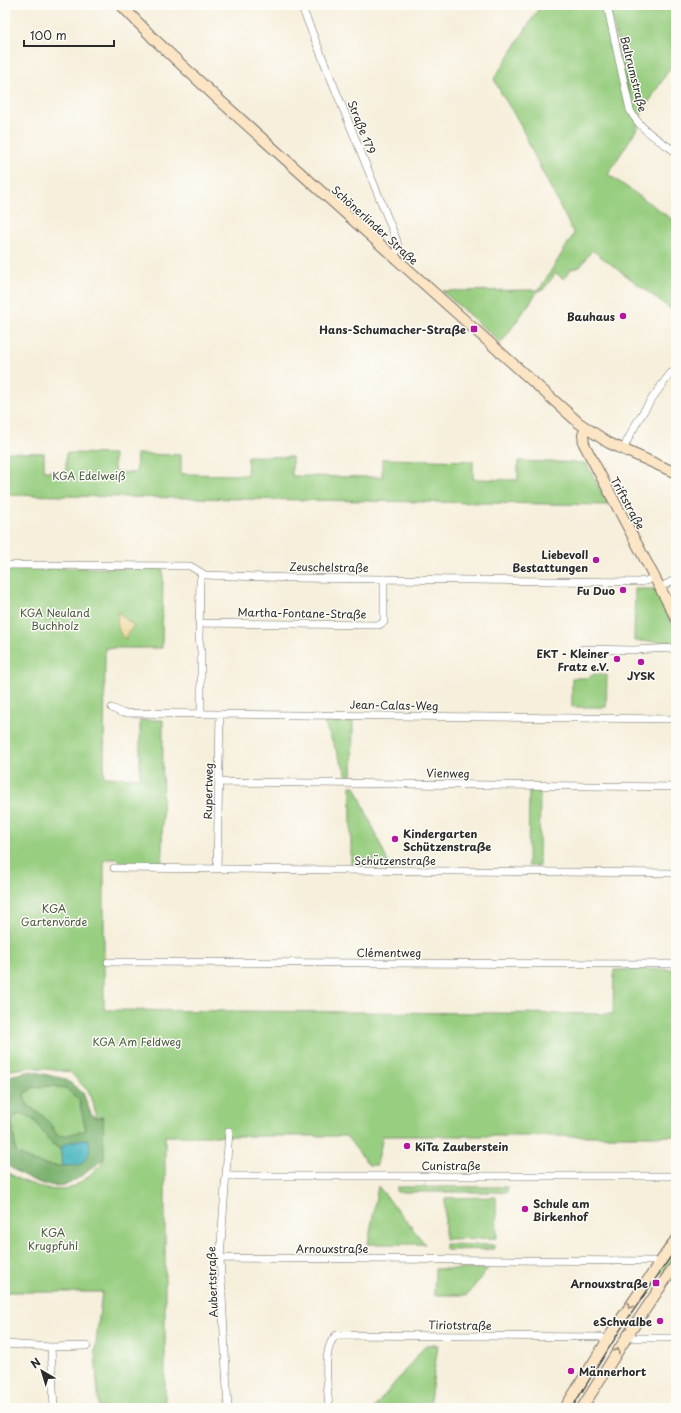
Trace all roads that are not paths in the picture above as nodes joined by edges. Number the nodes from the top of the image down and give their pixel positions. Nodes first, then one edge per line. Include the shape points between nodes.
1 (121, 5) edge
2 (301, 5) edge
3 (607, 5) edge
4 (676, 152) edge
5 (392, 256) junction
6 (671, 373) dead end
7 (586, 428) junction
8 (623, 450) junction
9 (676, 473) edge
10 (5, 565) edge
11 (202, 574) junction
12 (655, 577) junction
13 (384, 579) junction
14 (676, 580) edge
15 (660, 587) junction
16 (676, 618) edge
17 (199, 623) junction
18 (676, 648) edge
19 (583, 649) dead end
20 (112, 708) dead end
21 (201, 714) junction
22 (220, 714) junction
23 (676, 719) edge
24 (220, 782) junction
25 (676, 787) edge
26 (114, 868) dead end
27 (217, 869) junction
28 (676, 873) edge
29 (108, 962) dead end
30 (673, 964) edge
31 (229, 1132) dead end
32 (227, 1176) junction
33 (676, 1176) edge
34 (676, 1239) edge
35 (220, 1258) junction
36 (658, 1264) junction
37 (676, 1264) edge
38 (628, 1335) junction
39 (676, 1338) edge
40 (607, 1340) junction
41 (5, 1344) edge
42 (87, 1346) dead end
43 (51, 1347) junction
44 (54, 1408) edge
45 (228, 1408) edge
46 (329, 1408) edge
47 (565, 1408) edge
48 (582, 1408) edge

1 - 5 main road, Schönerlinder Straße via 189,73
2 - 5 street, Straße 179 via 397,241 398,250
3 - 4 street, Baltrumstraße via 634,119
5 - 7 main road, Schönerlinder Straße
6 - 8 street via 641,414
7 - 8 main road, Schönerlinder Straße
7 - 12 main road, Triftstraße via 583,434 584,444
8 - 9 main road, Schönerlinder Straße
10 - 11 street, Zeuschelstraße via 190,566
11 - 13 street, Zeuschelstraße
11 - 17 street
12 - 13 street, Zeuschelstraße via 638,582
12 - 15 main road, Triftstraße
13 - 17 street, Martha-Fontane-Straße via 384,622 379,626
14 - 15 street
15 - 16 main road, Triftstraße
17 - 21 street
18 - 19 street
20 - 21 street, Jean-Calas-Weg via 122,713
21 - 22 street, Jean-Calas-Weg
22 - 23 street, Jean-Calas-Weg
22 - 24 street, Rupertweg
24 - 25 street, Vienweg
24 - 27 street, Rupertweg
26 - 27 street, Schützenstraße
27 - 28 street, Schützenstraße
29 - 30 street, Clémentweg
31 - 32 street, Aubertstraße
32 - 33 street, Cunistraße
32 - 35 street, Aubertstraße
34 - 36 main road
35 - 36 street, Arnouxstraße via 654,1261
35 - 45 street, Aubertstraße
36 -> 40 main road
37 - 38 main road
38 - 39 street via 635,1338
48 -> 38 main road
40 - 46 street, Tiriotstraße via 601,1337 337,1335 331,1341 327,1357
40 - 47 main road
41 - 43 street
42 - 43 street
43 - 44 street

